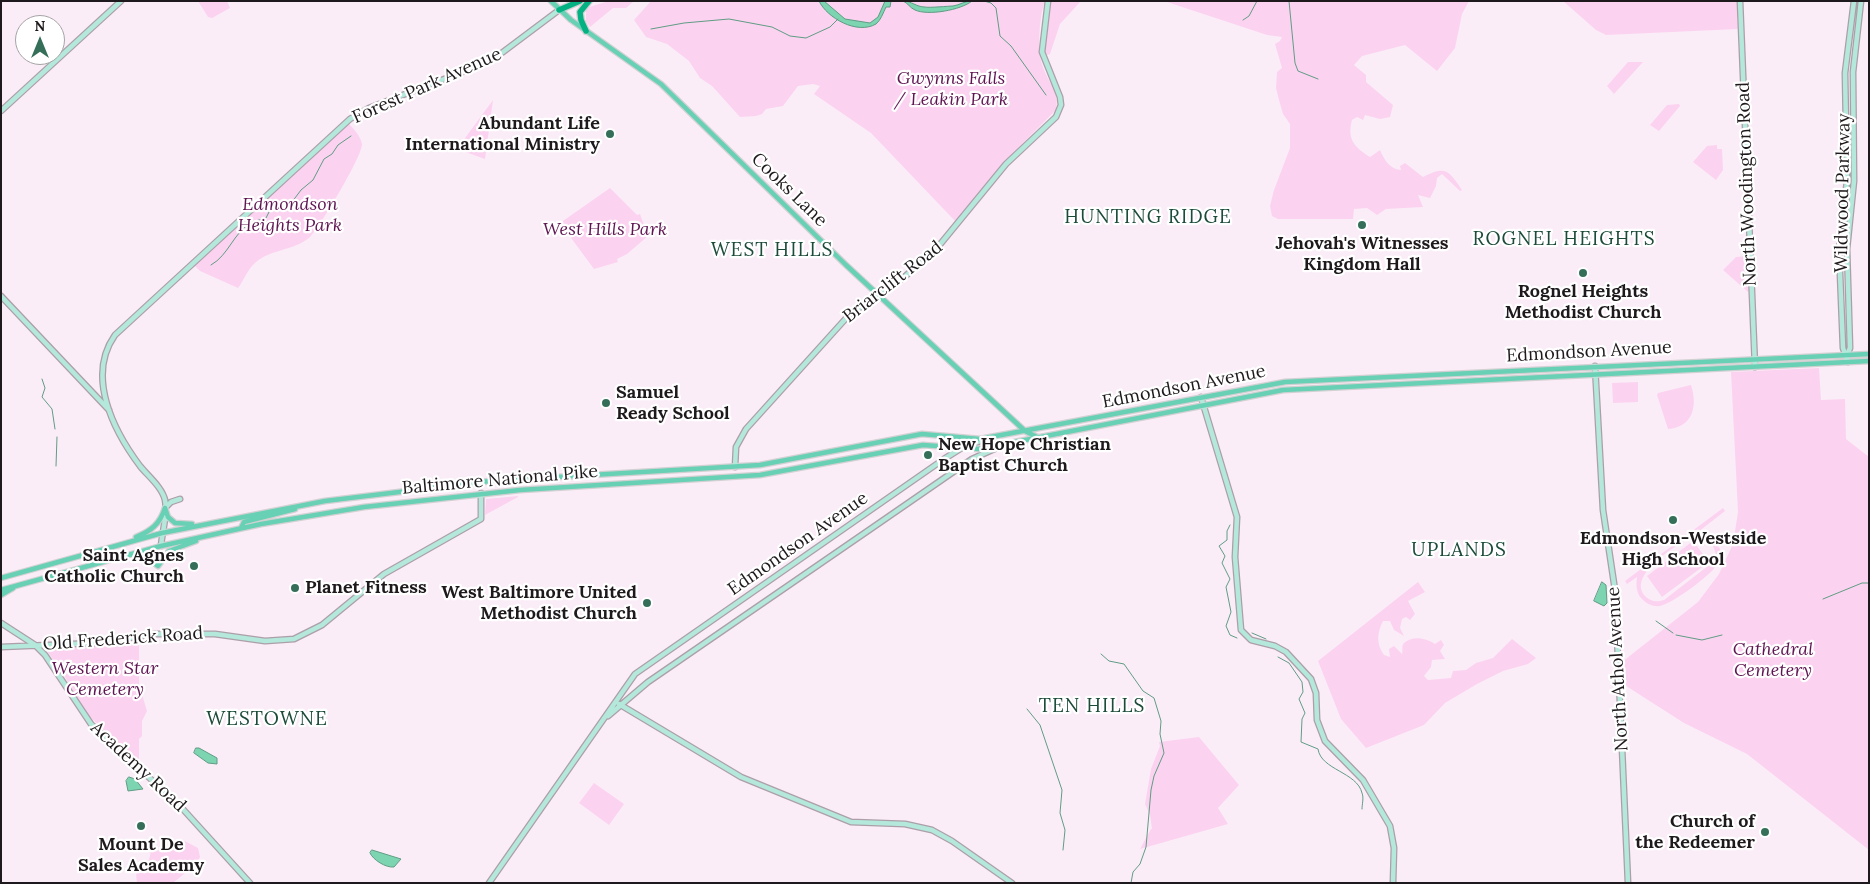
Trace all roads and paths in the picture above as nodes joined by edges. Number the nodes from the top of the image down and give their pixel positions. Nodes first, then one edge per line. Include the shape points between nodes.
1 (120, 1) edge
2 (551, 1) edge
3 (556, 1) edge
4 (580, 1) edge
5 (589, 1) edge
6 (1048, 1) edge
7 (1740, 1) edge
8 (1854, 1) edge
9 (1861, 1) edge
10 (559, 10) junction
11 (586, 31) junction
12 (1, 111) edge
13 (878, 295) junction
14 (1, 296) edge
15 (1869, 354) edge
16 (1847, 355) junction
17 (1755, 358) junction
18 (1869, 361) edge
19 (1848, 362) junction
20 (1596, 366) junction
21 (1755, 366) junction
22 (1596, 374) junction
23 (1201, 397) junction
24 (1203, 406) junction
25 (110, 411) junction
26 (1025, 431) junction
27 (989, 438) junction
28 (1038, 438) junction
29 (1008, 444) junction
30 (960, 449) junction
31 (736, 467) junction
32 (481, 493) junction
33 (180, 499) dead end
34 (325, 501) junction
35 (165, 508) junction
36 (206, 524) junction
37 (241, 528) junction
38 (231, 530) junction
39 (162, 534) junction
40 (112, 546) junction
41 (161, 546) junction
42 (115, 557) junction
43 (1, 577) edge
44 (26, 582) junction
45 (1, 590) edge
46 (1, 595) edge
47 (1, 623) edge
48 (35, 645) junction
49 (1, 647) edge
50 (615, 701) junction
51 (620, 705) junction
52 (604, 721) junction
53 (250, 883) edge
54 (489, 883) edge
55 (1012, 883) edge
56 (1393, 883) edge
57 (1628, 883) edge

1 - 12 street
2 - 10 main road, Cooks Lane
3 - 10 main road
4 - 10 highway
5 - 11 highway via 580,12
6 - 13 street, Briarclift Road via 1042,52 1061,100 1054,120 1006,164 933,253
7 - 17 street, North Woodington Road
8 - 16 street, Wildwood Parkway via 1845,73 1847,181 1839,249 1843,348
9 - 16 street, Wildwood Parkway via 1853,72 1854,174 1847,249 1850,348
10 - 11 main road, Cooks Lane
10 - 25 street, Forest Park Avenue via 491,61 369,108 335,130 118,331 107,349 102,370 104,394
11 - 13 main road, Cooks Lane via 661,84
13 - 26 main road, Cooks Lane
13 - 31 street, Briarclift Road via 840,323 746,429 736,448
14 - 25 street
15 - 16 main road, Edmondson Avenue
16 - 17 main road, Edmondson Avenue
16 - 19 street, Wildwood Parkway
17 - 20 main road, Edmondson Avenue
17 - 21 street, North Woodington Road
18 - 19 main road, Edmondson Avenue
19 - 21 main road, Edmondson Avenue
20 - 22 street, North Athol Avenue
20 - 23 main road, Edmondson Avenue via 1297,380
21 - 22 main road, Edmondson Avenue
22 - 24 main road, Edmondson Avenue via 1315,387
22 - 57 street, North Athol Avenue via 1603,510 1614,590
23 - 24 street
23 - 26 main road, Edmondson Avenue
24 - 28 main road, Edmondson Avenue
24 - 56 street via 1237,517 1235,557 1242,630 1251,640 1280,648 1307,674 1316,693 1317,720 1325,741 1358,774 1390,826 1394,848
25 - 35 street via 132,455 162,492
26 - 27 main road, Edmondson Avenue
26 - 28 main road, Cooks Lane
27 - 30 street, Edmondson Avenue
27 - 31 main road, Baltimore National Pike via 973,440 922,434 780,462
28 - 29 main road, Edmondson Avenue
29 - 30 main road, Baltimore National Pike
29 - 51 street, Edmondson Avenue via 972,459 648,682
30 - 32 main road, Baltimore National Pike via 923,445 751,476
30 - 50 street, Edmondson Avenue via 640,670
31 - 34 main road, Baltimore National Pike via 490,481
32 - 37 main road, Baltimore National Pike via 364,507
32 - 48 street, Old Frederick Road via 481,519 384,574 322,626 301,636 265,641 215,634 155,634 97,643
33 - 35 street
34 - 36 main road, Baltimore National Pike
34 - 37 main road via 244,522
35 - 36 main road via 175,524
35 - 39 street
35 - 40 main road via 162,518 150,530
36 - 39 main road, Baltimore National Pike
37 - 38 main road, Baltimore National Pike
38 - 41 main road, Baltimore National Pike
38 - 42 main road via 173,548 158,566 144,556
39 - 40 main road, Baltimore National Pike
39 - 41 street
40 - 43 main road, Baltimore National Pike
41 - 42 main road, Baltimore National Pike
42 - 44 main road, Baltimore National Pike
44 - 45 main road, Baltimore National Pike
44 - 46 main road
47 - 48 street, Academy Road
48 - 49 street, Old Frederick Road
48 - 53 street, Academy Road via 55,667 76,705 91,724 174,800
50 - 51 street
50 - 52 street, Edmondson Avenue
51 - 52 street, Edmondson Avenue
51 - 55 street via 728,770 851,822 906,824 932,830
52 - 54 street, Edmondson Avenue

